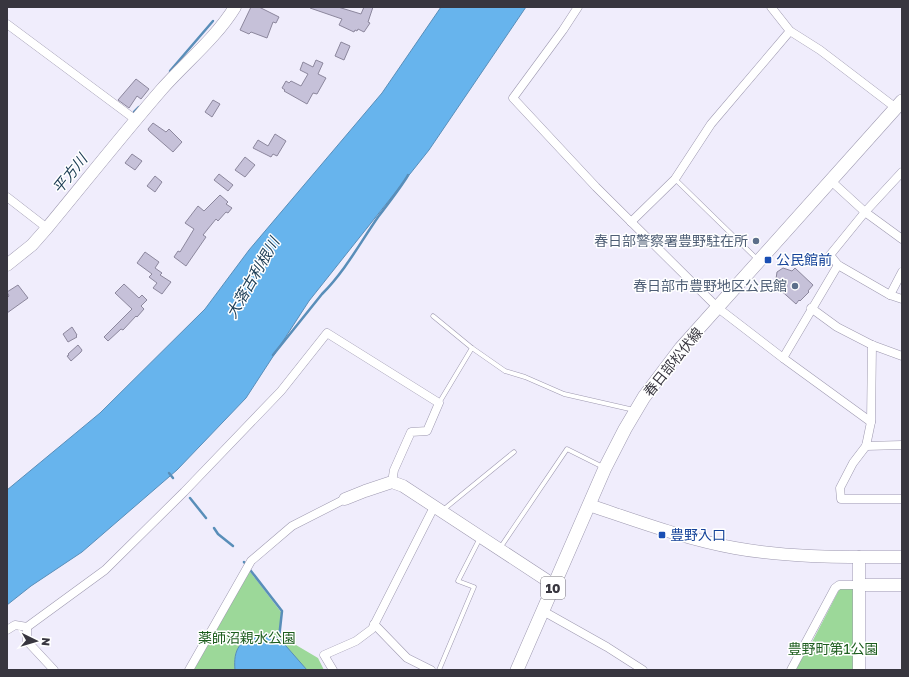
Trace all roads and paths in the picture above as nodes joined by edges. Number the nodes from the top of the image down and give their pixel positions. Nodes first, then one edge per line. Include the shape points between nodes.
1 (235, 7) edge
2 (578, 7) edge
3 (771, 7) edge
4 (7, 24) edge
5 (790, 32) junction
6 (899, 104) edge
7 (136, 120) junction
8 (902, 172) edge
9 (675, 179) junction
10 (830, 180) junction
11 (7, 197) edge
12 (865, 212) junction
13 (631, 222) junction
14 (47, 228) junction
15 (902, 239) edge
16 (759, 261) junction
17 (7, 265) edge
18 (838, 265) junction
19 (902, 272) edge
20 (890, 295) junction
21 (902, 299) edge
22 (718, 308) junction
23 (811, 308) junction
24 (433, 316) dead end
25 (872, 345) junction
26 (472, 348) junction
27 (902, 356) edge
28 (783, 358) junction
29 (439, 403) junction
30 (636, 411) junction
31 (871, 422) junction
32 (866, 446) junction
33 (902, 446) edge
34 (514, 452) dead end
35 (605, 468) junction
36 (392, 482) junction
37 (345, 499) joint
38 (902, 499) edge
39 (589, 505) junction
40 (438, 509) junction
41 (480, 537) junction
42 (499, 550) junction
43 (859, 557) junction
44 (902, 557) edge
45 (554, 585) junction
46 (859, 585) junction
47 (902, 586) edge
48 (543, 611) junction
49 (374, 624) junction
50 (28, 627) junction
51 (7, 630) edge
52 (54, 670) edge
53 (189, 670) edge
54 (332, 670) edge
55 (431, 670) edge
56 (439, 670) edge
57 (517, 670) edge
58 (643, 670) edge
59 (791, 670) edge
60 (859, 670) edge

1 - 7 street via 226,21
2 - 13 street via 513,98
3 - 5 street
4 - 7 street
5 - 6 street
5 - 9 street via 711,124
6 - 10 main road, 春日部松伏線 / 10
7 - 14 street
8 - 12 street
9 - 13 street
9 - 16 lane
10 - 12 street
10 - 16 main road, 春日部松伏線 / 10
11 - 14 street
12 - 15 street
12 - 18 street via 830,255
13 - 22 street
14 - 17 street via 32,245
16 - 22 main road, 春日部松伏線 / 10
18 - 20 street
18 - 23 street
19 - 20 street
20 - 21 street
22 - 28 street
22 - 30 main road, 春日部松伏線 / 10 via 681,348
23 - 25 street via 837,327
23 - 28 street
24 - 26 lane
25 - 27 street
25 - 31 street
26 - 29 lane
26 - 30 lane via 504,371 564,394
28 - 31 street
29 - 36 street via 427,432 411,432 394,470
29 - 50 street via 327,333 281,391 105,570
30 - 35 main road, 春日部松伏線 / 10
31 - 32 street
32 - 33 street
32 - 38 street via 853,463 840,488 841,499
34 - 40 lane
35 - 39 main road, 春日部松伏線 / 10
35 - 42 lane via 567,449
36 - 37 street
36 - 40 street via 403,486
37 - 53 street via 292,526 251,562
39 - 43 street via 681,535 734,548 789,555
39 - 45 main road, 春日部松伏線 / 10
40 - 41 street
40 - 49 street
41 - 42 street
41 - 56 lane via 458,582 474,587
42 - 45 street
43 - 44 street
43 - 46 street
45 - 48 main road, 春日部松伏線 / 10
46 - 47 street
46 - 59 street via 839,585 835,588
46 - 60 street
48 - 57 main road, 春日部松伏線 / 10
48 - 58 street
49 - 54 street via 372,629 356,641 324,655
49 - 55 street via 407,658
50 - 51 street via 15,625
50 - 52 street via 27,641

